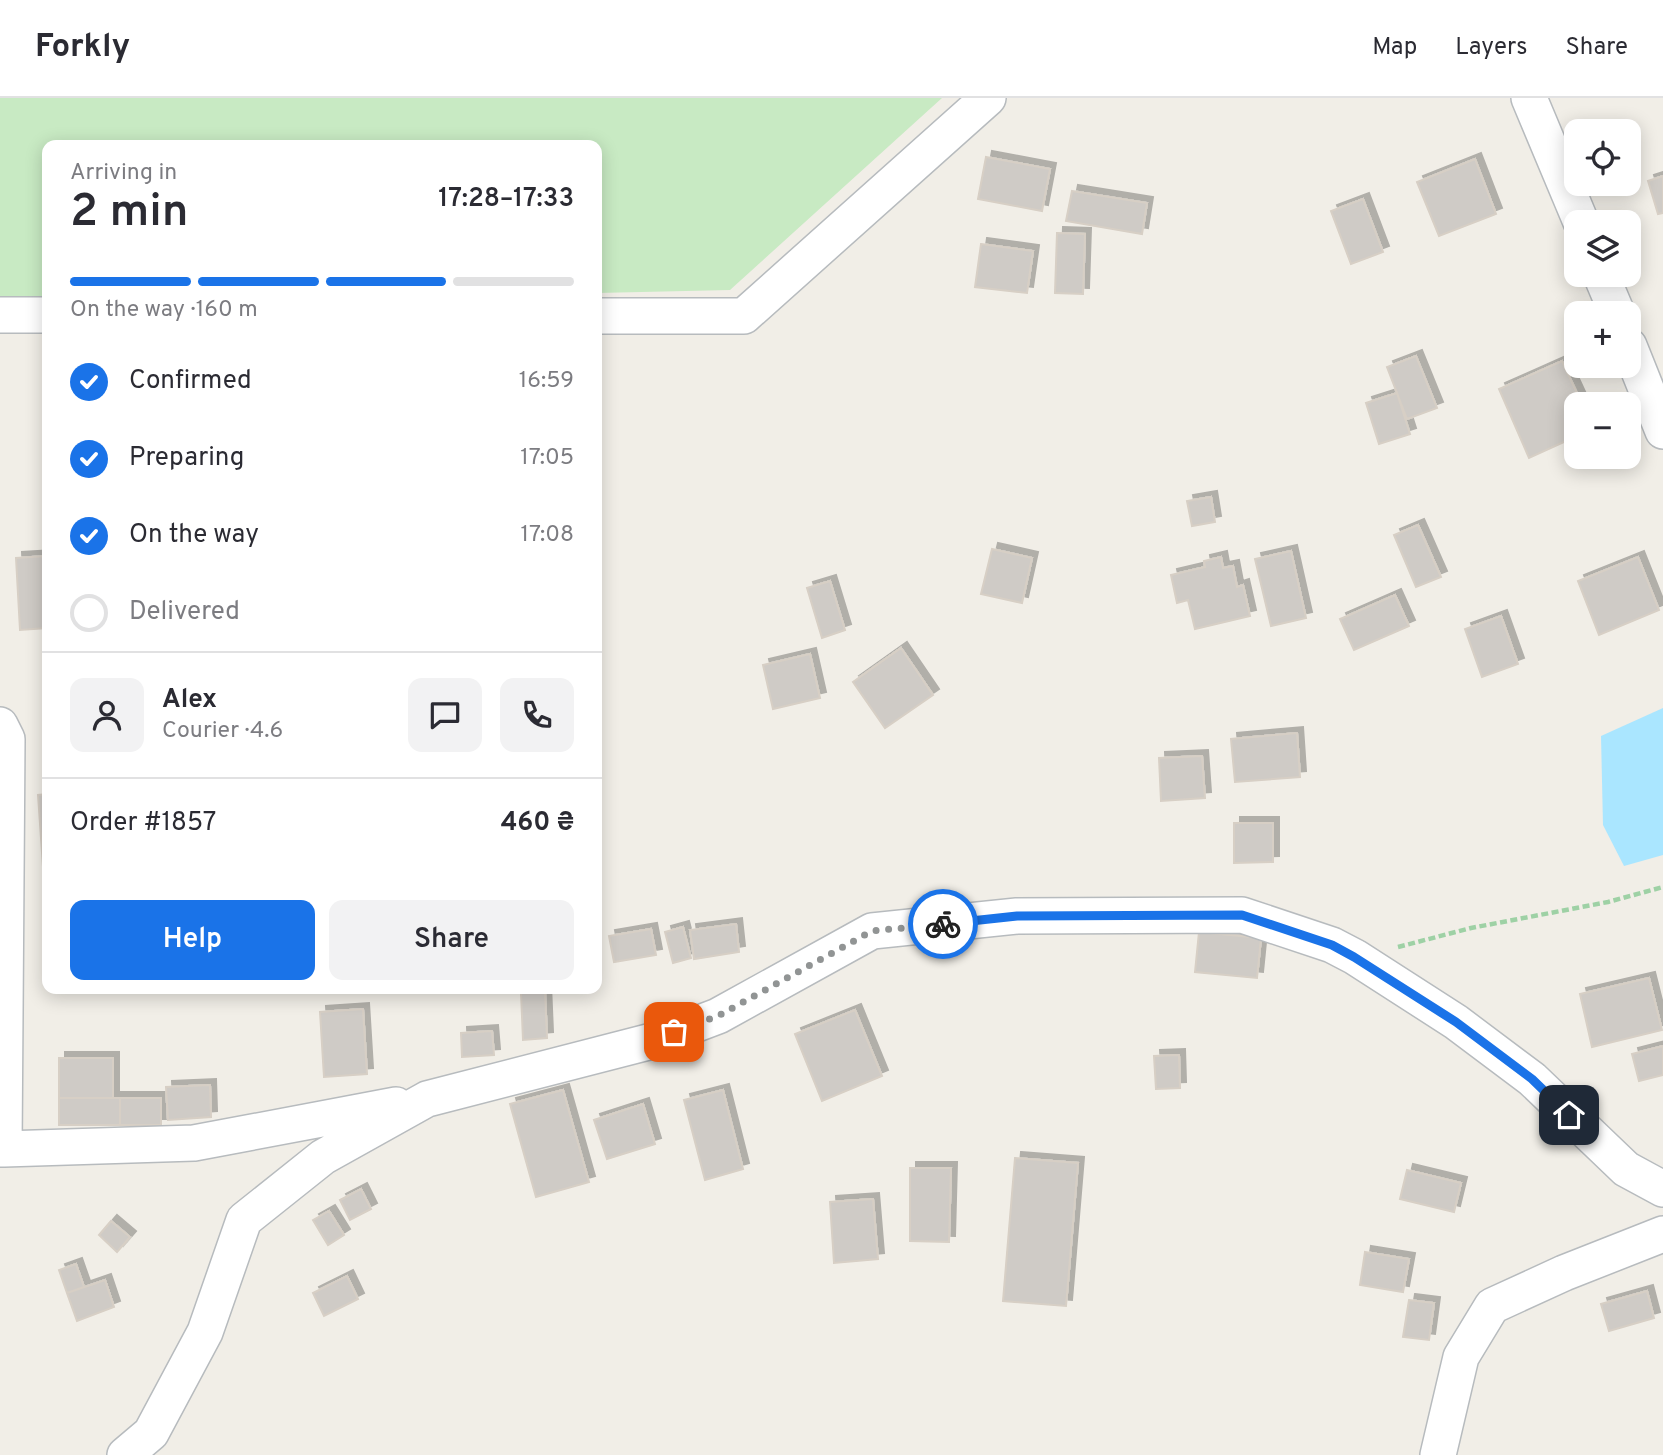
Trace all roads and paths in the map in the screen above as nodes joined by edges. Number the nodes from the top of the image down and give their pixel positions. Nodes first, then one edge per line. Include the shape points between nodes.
1 (988, 98) edge
2 (1529, 98) edge
3 (1576, 210) edge
4 (0, 315) edge
5 (42, 316) edge
6 (602, 316) edge
7 (1641, 375) edge
8 (1663, 431) edge
9 (0, 725) edge
10 (1663, 887) edge
11 (1354, 957) junction
12 (427, 1099) junction
13 (2, 1149) edge
14 (1663, 1189) edge
15 (1663, 1234) edge
16 (125, 1455) edge
17 (1438, 1455) edge

1 - 6 street via 744,316
2 - 3 street
4 - 5 street
7 - 8 street
9 - 13 street via 7,739
10 - 11 path
11 - 12 street via 1332,945 1242,915 1017,916 872,931 718,1016 652,1041
11 - 14 street via 1456,1022 1532,1079 1626,1169
12 - 13 street via 194,1143
12 - 16 street via 323,1157 244,1220 205,1332 151,1433
15 - 17 street via 1492,1306 1461,1357

